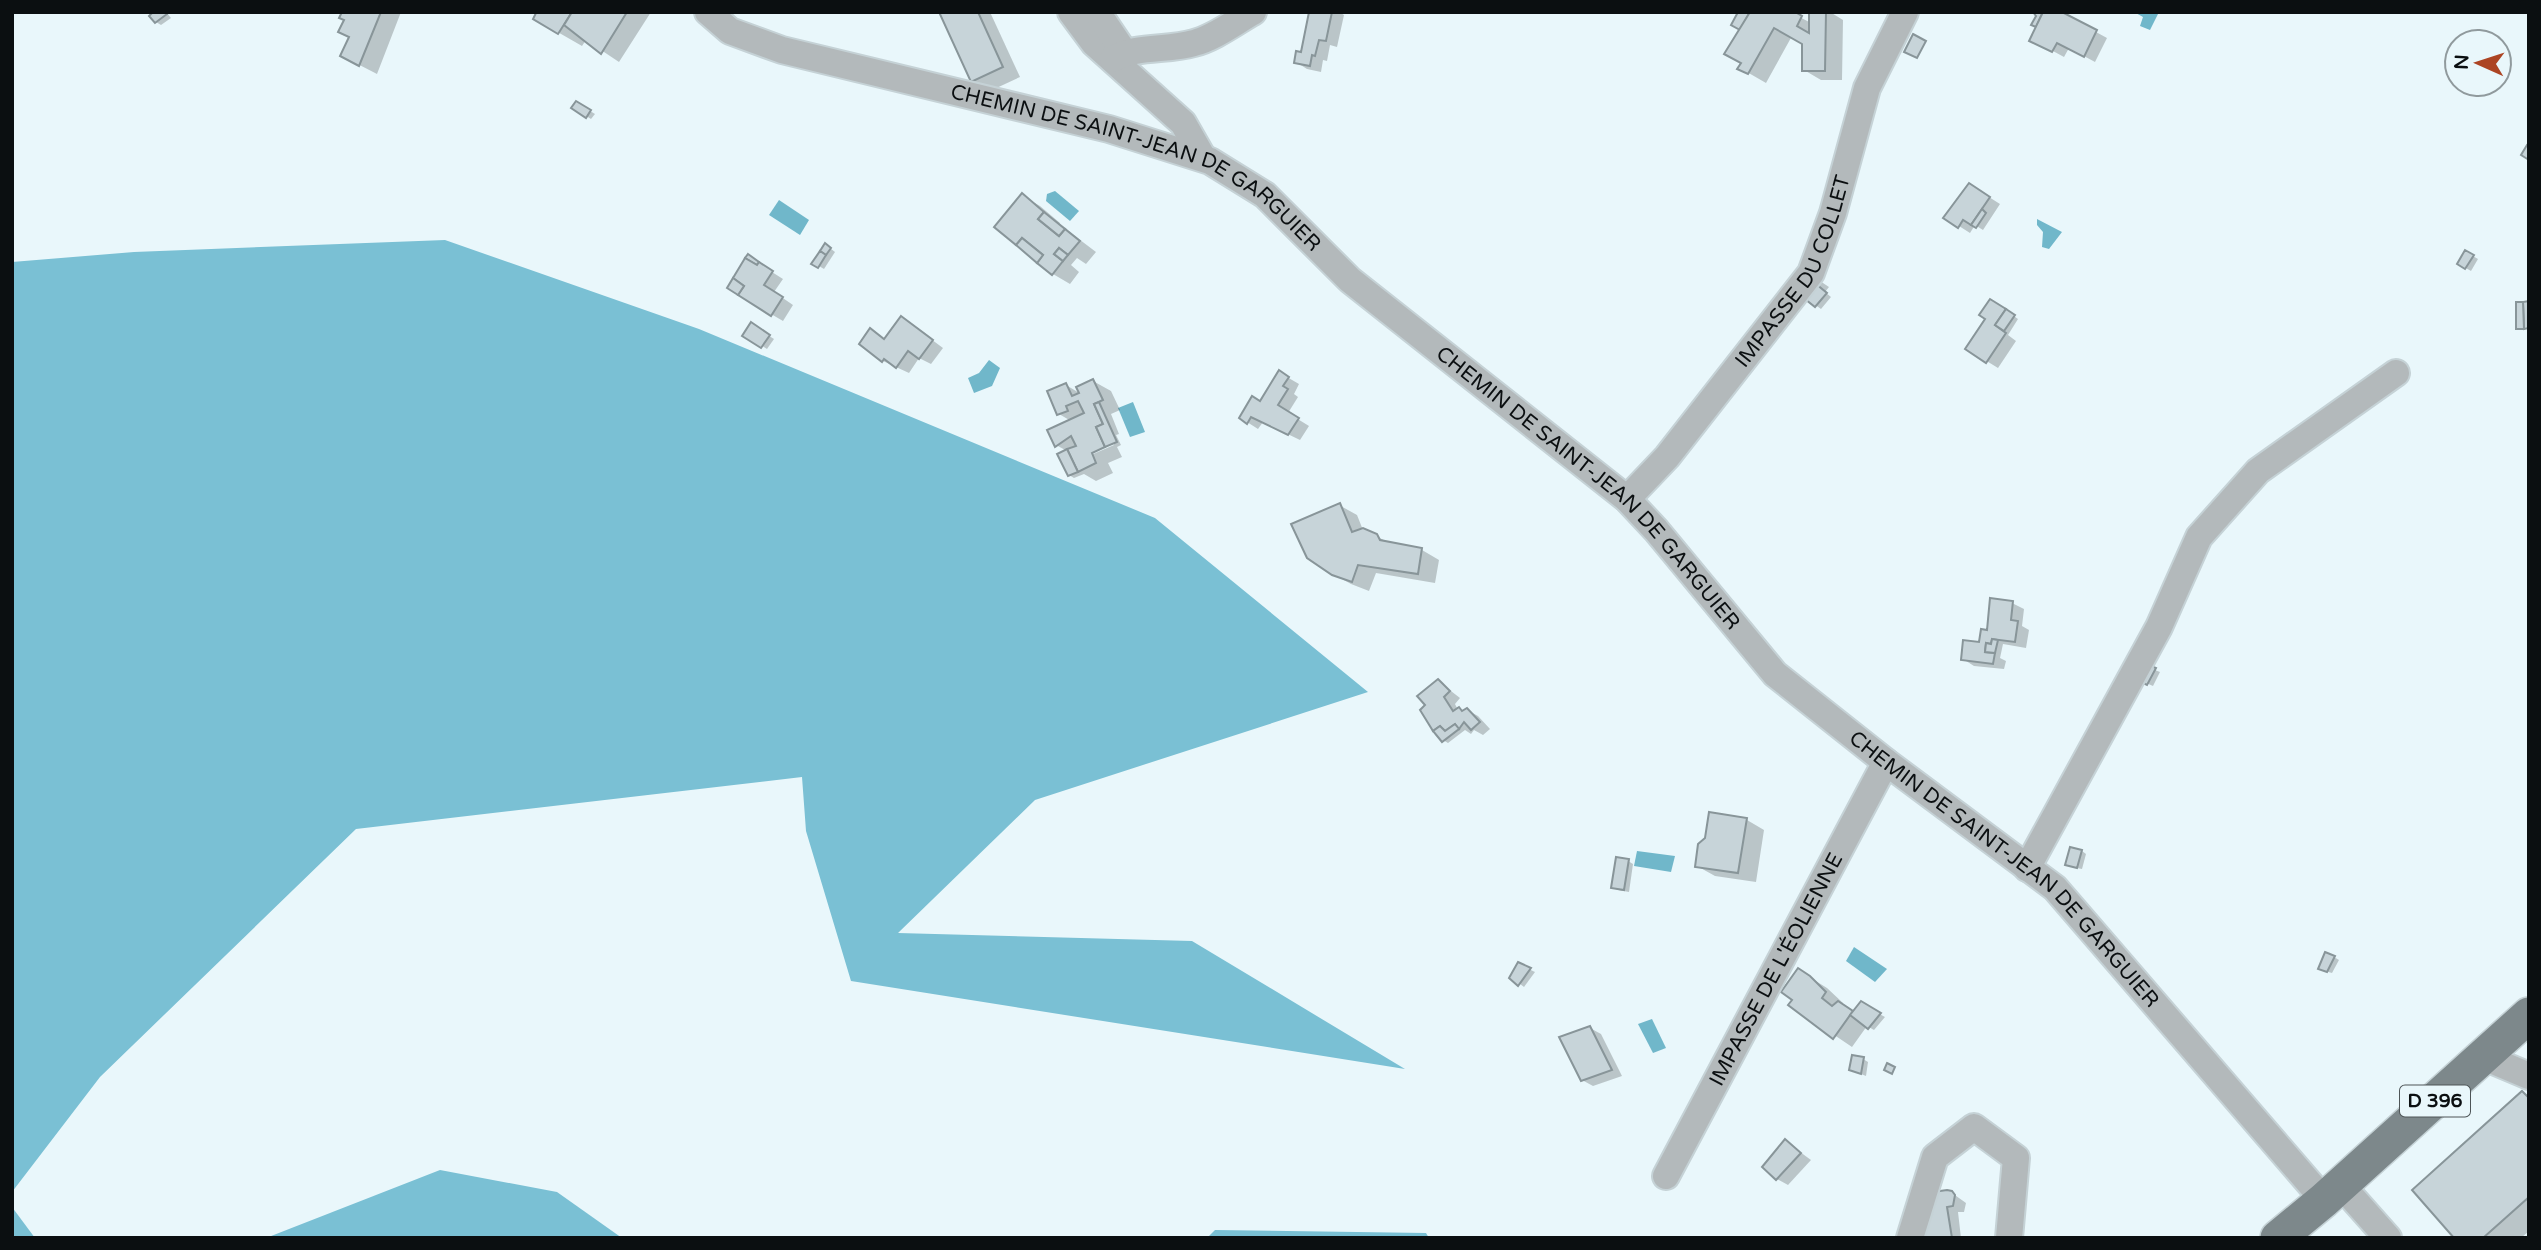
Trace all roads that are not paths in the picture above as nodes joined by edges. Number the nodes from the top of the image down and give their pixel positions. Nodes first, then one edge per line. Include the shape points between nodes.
1 (708, 12) edge
2 (1071, 12) edge
3 (1097, 12) edge
4 (1253, 12) edge
5 (1905, 12) edge
6 (1113, 59) junction
7 (1203, 158) junction
8 (2396, 373) dead end
9 (1627, 499) junction
10 (1886, 762) junction
11 (2027, 868) junction
12 (2529, 1015) edge
13 (2484, 1057) junction
14 (2529, 1076) edge
15 (1666, 1176) dead end
16 (2333, 1193) junction
17 (2381, 1235) edge
18 (1910, 1238) edge
19 (2009, 1238) edge
20 (2278, 1238) edge

1 - 7 street, CHEMIN DE SAINT-JEAN DE GARGUIER via 730,31 782,50 1109,129
2 - 6 street via 1094,43
3 - 6 street via 1120,46
4 - 6 street via 1195,43 1126,52
5 - 9 street, IMPASSE DU COLLET via 1867,88 1833,213 1811,273 1667,457
6 - 7 street via 1183,122
7 - 9 street, CHEMIN DE SAINT-JEAN DE GARGUIER via 1265,195 1350,280
8 - 11 street via 2258,471 2199,537 2160,626
9 - 10 street, CHEMIN DE SAINT-JEAN DE GARGUIER via 1776,674
10 - 11 street, CHEMIN DE SAINT-JEAN DE GARGUIER
10 - 15 street, IMPASSE DE L'ÉOLIENNE
11 - 16 street, CHEMIN DE SAINT-JEAN DE GARGUIER via 2054,888
12 - 13 main road, D 396
13 - 14 street
13 - 16 main road, D 396
16 - 17 street, CHEMIN DE SAINT-JEAN DE GARGUIER
16 - 20 main road, D 396
18 - 19 street via 1935,1157 1974,1127 2016,1158

